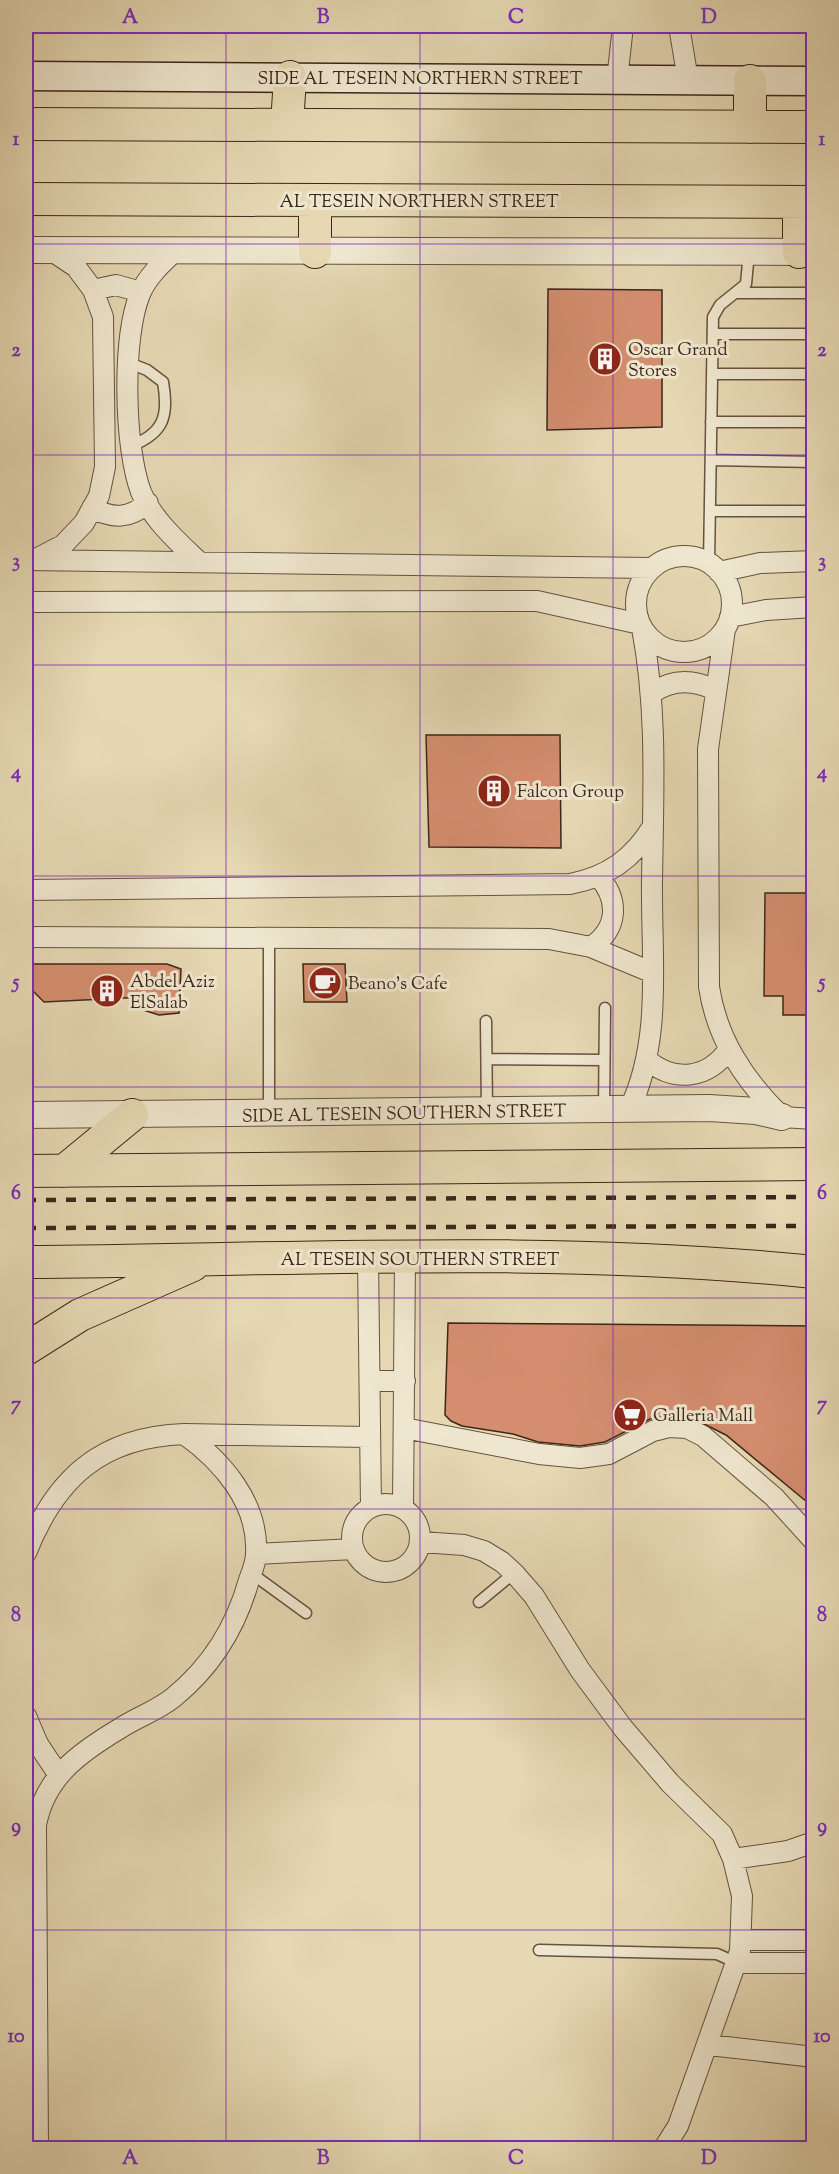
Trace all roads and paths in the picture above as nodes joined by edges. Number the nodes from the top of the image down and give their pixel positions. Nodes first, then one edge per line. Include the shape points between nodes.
1 (623, 26) edge
2 (679, 26) edge
3 (26, 76) edge
4 (290, 78) junction
5 (617, 80) junction
6 (688, 80) junction
7 (750, 81) junction
8 (813, 81) edge
9 (26, 124) edge
10 (287, 125) junction
11 (750, 127) junction
12 (813, 127) edge
13 (26, 199) edge
14 (315, 200) junction
15 (806, 202) edge
16 (26, 250) edge
17 (52, 251) junction
18 (174, 252) junction
19 (315, 252) junction
20 (749, 252) junction
21 (806, 252) edge
22 (93, 290) junction
23 (141, 292) junction
24 (737, 293) junction
25 (813, 293) edge
26 (713, 334) junction
27 (813, 334) edge
28 (129, 363) junction
29 (712, 374) junction
30 (813, 374) edge
31 (711, 422) junction
32 (813, 422) edge
33 (131, 446) junction
34 (711, 460) junction
35 (813, 462) edge
36 (148, 503) junction
37 (92, 508) junction
38 (710, 511) junction
39 (813, 511) edge
40 (31, 560) edge
41 (813, 561) edge
42 (198, 562) junction
43 (652, 568) junction
44 (714, 568) junction
45 (26, 602) edge
46 (813, 607) edge
47 (727, 623) junction
48 (641, 626) junction
49 (715, 690) junction
50 (652, 693) junction
51 (653, 826) junction
52 (598, 876) junction
53 (26, 890) edge
54 (26, 937) edge
55 (269, 938) junction
56 (591, 947) junction
57 (651, 972) junction
58 (605, 1008) dead end
59 (486, 1022) dead end
60 (729, 1049) junction
61 (487, 1059) junction
62 (604, 1060) junction
63 (647, 1060) junction
64 (616, 1110) junction
65 (487, 1112) junction
66 (26, 1115) edge
67 (132, 1115) junction
68 (269, 1115) junction
69 (782, 1117) junction
70 (813, 1119) edge
71 (813, 1164) edge
72 (26, 1171) edge
73 (64, 1171) junction
74 (405, 1257) junction
75 (368, 1258) junction
76 (201, 1261) junction
77 (26, 1262) edge
78 (813, 1272) edge
79 (80, 1315) junction
80 (26, 1323) edge
81 (26, 1349) edge
82 (370, 1381) junction
83 (405, 1381) junction
84 (404, 1428) junction
85 (184, 1434) junction
86 (370, 1437) junction
87 (371, 1507) junction
88 (403, 1508) junction
89 (813, 1541) edge
90 (421, 1542) junction
91 (354, 1549) junction
92 (26, 1553) edge
93 (254, 1564) junction
94 (514, 1573) junction
95 (479, 1602) dead end
96 (306, 1613) dead end
97 (26, 1716) edge
98 (58, 1774) junction
99 (813, 1842) edge
100 (733, 1859) junction
101 (742, 1940) junction
102 (813, 1940) edge
103 (539, 1950) dead end
104 (717, 1954) junction
105 (31, 1962) edge
106 (737, 1963) junction
107 (813, 1963) edge
108 (709, 2045) junction
109 (813, 2057) edge
110 (42, 2146) edge
111 (664, 2148) edge

1 - 5 street
2 - 6 street
3 - 4 main road, SIDE AL TESEIN NORTHERN STREET
4 - 5 main road, SIDE AL TESEIN NORTHERN STREET
4 - 10 main road
5 - 6 main road, SIDE AL TESEIN NORTHERN STREET
6 - 7 main road, SIDE AL TESEIN NORTHERN STREET
7 - 8 main road, SIDE AL TESEIN NORTHERN STREET
7 - 11 main road
9 - 10 main road
10 - 11 main road
11 - 12 main road
13 - 14 main road, AL TESEIN NORTHERN STREET
14 - 15 main road, AL TESEIN NORTHERN STREET
14 - 19 main road
15 - 21 main road
16 - 17 street
17 - 18 street
17 - 22 street via 76,267
18 - 19 street
18 - 23 street via 155,270
19 - 20 street
20 - 21 street
20 - 24 lane via 748,278
22 - 23 street via 116,285
22 - 37 street via 103,317 105,467 99,496
23 - 28 street via 133,317
24 - 25 lane
24 - 26 lane via 716,310
26 - 27 lane
26 - 29 lane
28 - 33 street
28 - 33 lane via 163,382 166,399 164,418 156,432
29 - 30 lane
29 - 31 lane
31 - 32 lane
31 - 34 lane
33 - 36 street via 133,466
34 - 35 lane
34 - 38 lane
36 - 37 street via 137,512 119,517
36 - 42 street via 156,519
37 - 40 street via 63,545
38 - 39 lane
38 - 44 lane
40 - 42 street
41 - 44 street
42 - 43 street
43 - 44 street via 674,557 692,557
43 - 48 street via 638,588
44 - 47 street via 731,593
45 - 48 street via 537,601
46 - 47 street via 766,610
47 - 48 street via 707,646 683,652 660,645
47 - 49 street
48 - 50 street
49 - 50 street via 687,681 668,684
49 - 60 street via 708,749 709,987 713,1014
50 - 51 street
51 - 52 street via 624,861
51 - 57 street
52 - 53 street via 560,885
52 - 56 street via 611,894 614,914 607,934
54 - 55 street
55 - 56 street via 549,939
55 - 68 lane
56 - 57 street
57 - 63 street via 652,1025
58 - 62 lane
59 - 61 lane
60 - 63 street via 715,1065 696,1075 665,1072
60 - 69 street via 763,1098
61 - 62 lane
61 - 65 lane
62 - 64 lane
63 - 64 street
64 - 65 street, SIDE AL TESEIN SOUTHERN STREET
64 - 69 street, SIDE AL TESEIN SOUTHERN STREET via 717,1109
65 - 68 street, SIDE AL TESEIN SOUTHERN STREET
66 - 67 street, SIDE AL TESEIN SOUTHERN STREET
67 - 68 street, SIDE AL TESEIN SOUTHERN STREET
67 - 73 main road
69 - 70 street
71 - 73 main road
72 - 73 main road
74 - 75 main road, AL TESEIN SOUTHERN STREET
74 - 78 main road, AL TESEIN SOUTHERN STREET via 638,1259
74 - 83 street
75 - 76 main road, AL TESEIN SOUTHERN STREET
75 - 82 street
76 - 77 main road, AL TESEIN SOUTHERN STREET
76 - 79 main road
79 - 80 main road
79 - 81 main road
82 - 83 street
82 - 86 street
83 - 84 street
84 - 88 street
84 - 89 street via 580,1458 609,1454 653,1431 687,1428 703,1436 774,1497
85 - 86 street
85 - 92 street via 145,1437 99,1455 75,1474 52,1502
85 - 93 street via 208,1451 238,1489 252,1525
86 - 87 street
87 - 88 street via 392,1504
87 - 91 street via 356,1521
88 - 90 street via 417,1522
90 - 91 street via 411,1563 390,1572 368,1567
90 - 94 street via 464,1545 484,1551
91 - 93 street
93 - 96 lane
93 - 98 street via 231,1630 195,1678 173,1698 120,1728
94 - 95 lane
94 - 100 street via 534,1596 580,1670 623,1728 670,1783 722,1834
97 - 98 street via 38,1744
98 - 105 street via 39,1806 36,1825
99 - 100 street via 788,1851
100 - 101 street via 742,1896
101 - 102 street
101 - 104 lane
101 - 106 street
103 - 104 lane
104 - 106 lane
105 - 110 street
106 - 107 street
106 - 108 street
108 - 109 street
108 - 111 street via 678,2126

